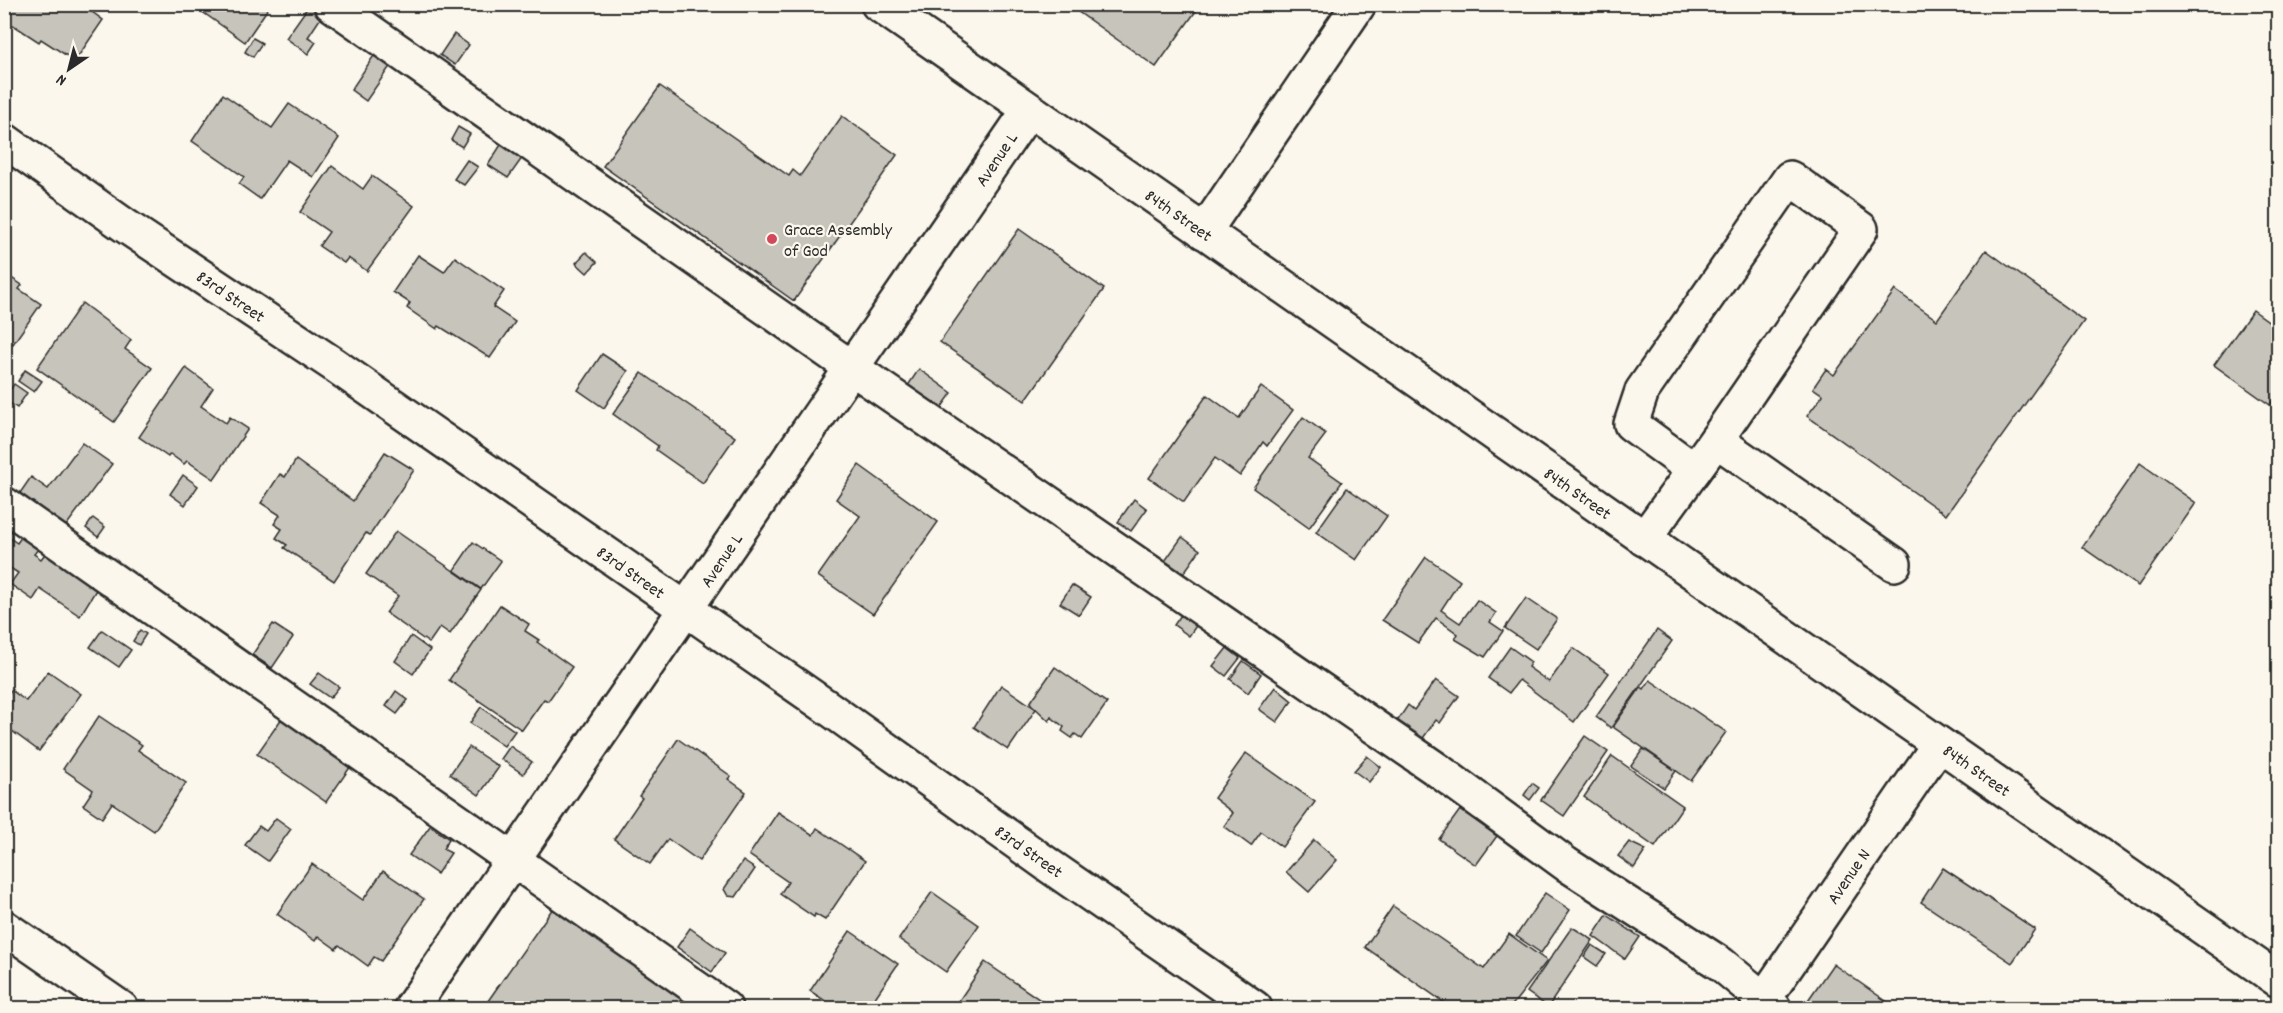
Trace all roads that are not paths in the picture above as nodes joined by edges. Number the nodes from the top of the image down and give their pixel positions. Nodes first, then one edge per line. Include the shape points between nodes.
1 (331, 4) edge
2 (878, 4) edge
3 (1359, 4) edge
4 (1029, 110) junction
5 (4, 140) edge
6 (1204, 232) junction
7 (852, 368) junction
8 (1716, 440) junction
9 (1694, 470) junction
10 (4, 504) edge
11 (1644, 539) junction
12 (1894, 564) dead end
13 (686, 610) junction
14 (1939, 744) junction
15 (513, 860) junction
16 (4, 927) edge
17 (2278, 980) edge
18 (1765, 1006) edge
19 (121, 1008) edge
20 (411, 1008) edge
21 (725, 1008) edge
22 (1255, 1008) edge

1 - 7 street
2 - 4 street, 84th Street
3 - 6 street
4 - 6 street, 84th Street
4 - 7 street, Avenue L
5 - 13 street, 83rd Street
6 - 11 street, 84th Street
7 - 13 street, Avenue L
7 - 18 street via 1439,771 1566,864 1721,964
8 - 9 street
8 - 9 street via 1861,229 1790,178 1642,392 1631,424
8 - 12 street
9 - 11 street
10 - 15 street
11 - 14 street, 84th Street
13 - 15 street, Avenue L
13 - 22 street, 83rd Street
14 - 17 street, 84th Street
14 - 18 street, Avenue N
15 - 20 street, Avenue L
15 - 21 street
16 - 19 street

